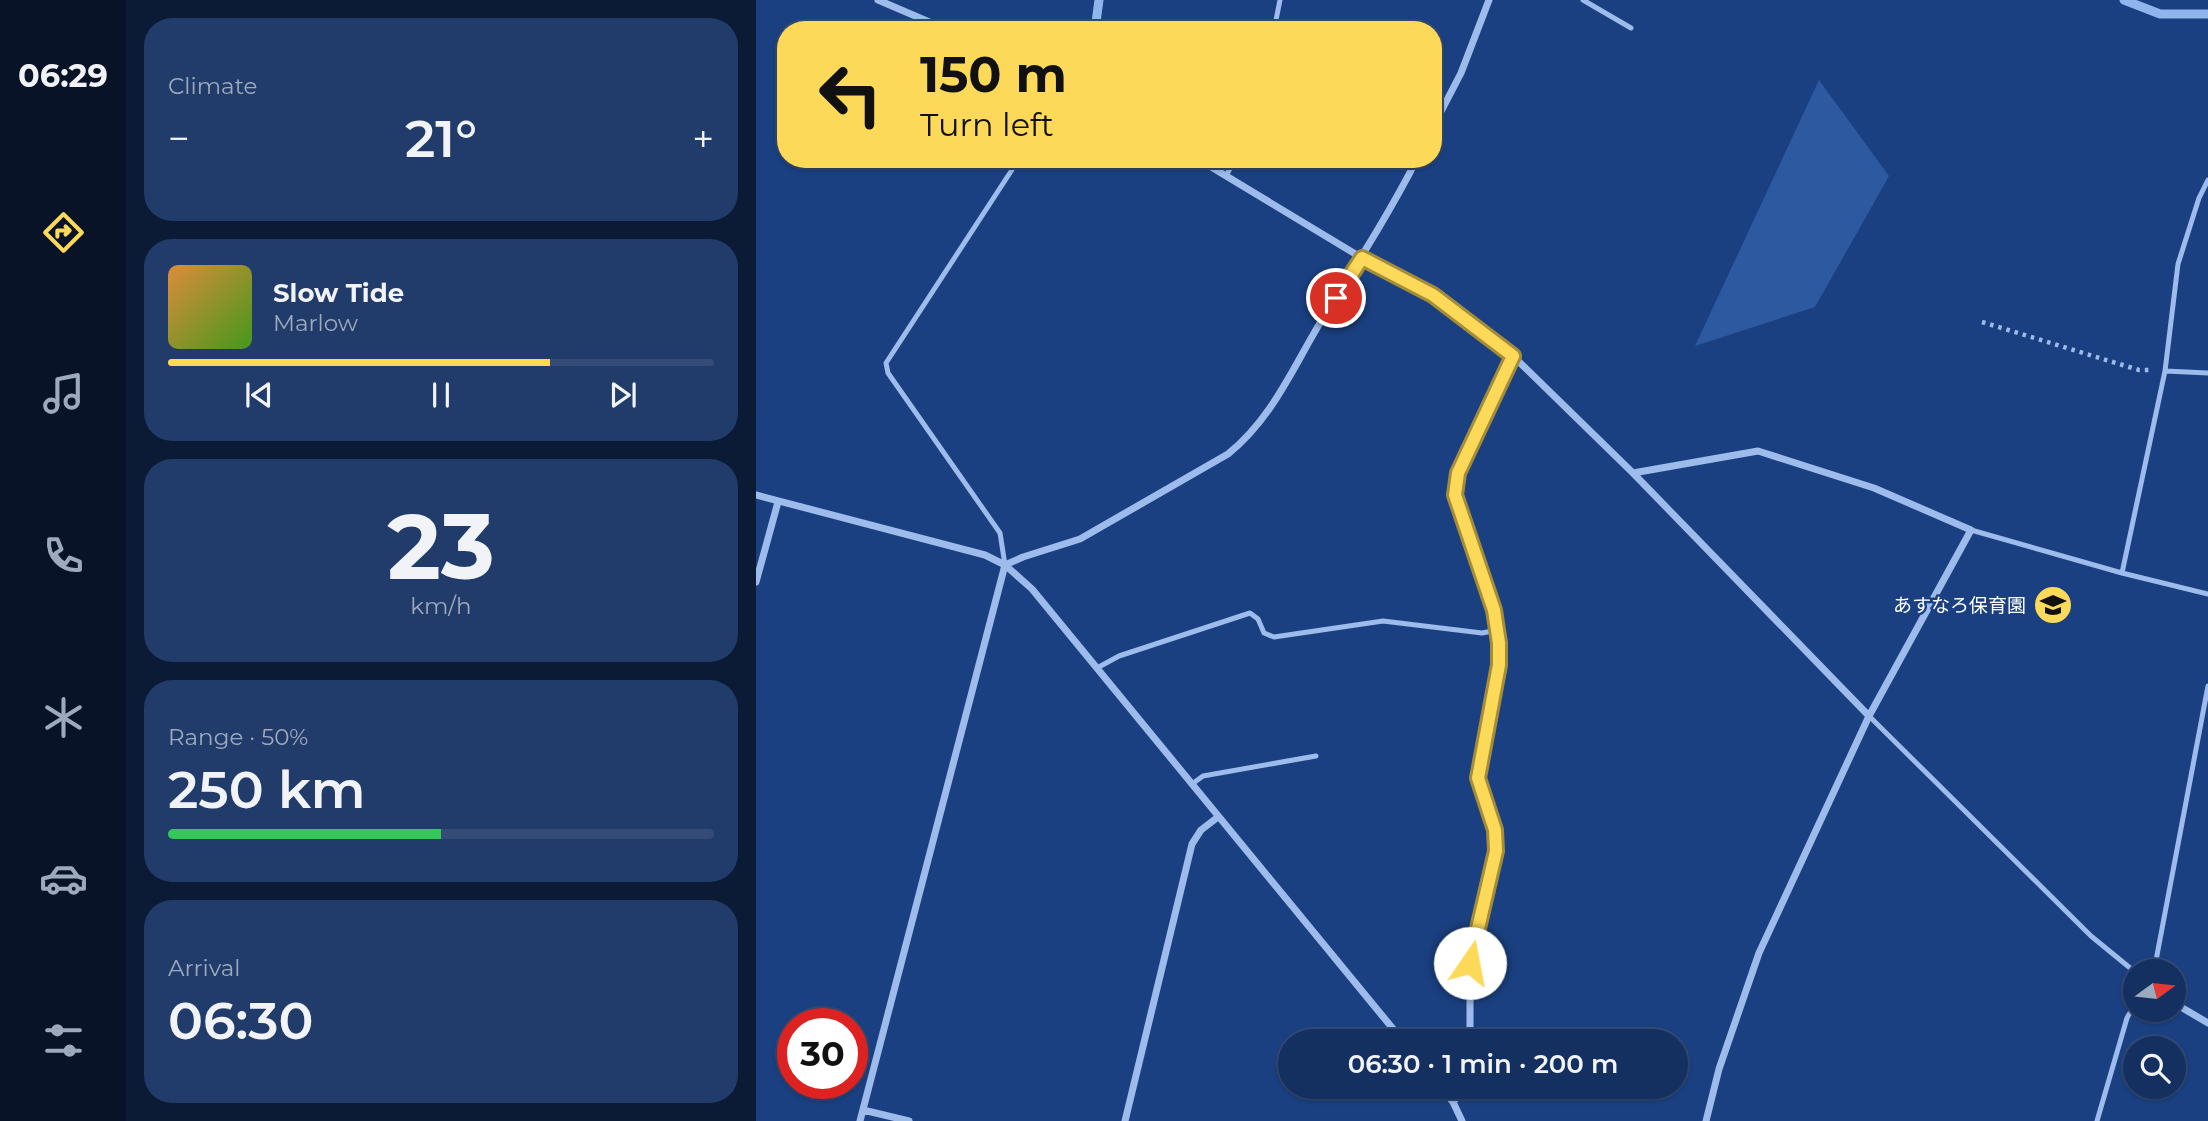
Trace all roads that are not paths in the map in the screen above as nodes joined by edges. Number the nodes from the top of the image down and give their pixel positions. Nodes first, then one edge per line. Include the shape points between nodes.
1 (878, 0) edge
2 (1280, 0) edge
3 (1489, 0) edge
4 (1583, 0) edge
5 (926, 21) edge
6 (1276, 21) edge
7 (1631, 28) dead end
8 (1442, 110) edge
9 (1013, 168) edge
10 (1213, 168) edge
11 (1230, 168) edge
12 (1412, 168) edge
13 (1226, 176) junction
14 (2208, 180) edge
15 (1362, 258) junction
16 (1513, 356) junction
17 (2165, 371) junction
18 (2208, 373) edge
19 (1633, 472) junction
20 (756, 495) edge
21 (778, 502) junction
22 (1971, 530) junction
23 (1005, 565) junction
24 (2122, 573) junction
25 (756, 582) edge
26 (2208, 594) edge
27 (1498, 630) junction
28 (1097, 668) junction
29 (2208, 686) edge
30 (1869, 716) junction
31 (1316, 756) dead end
32 (1192, 784) junction
33 (1218, 817) junction
34 (2156, 959) edge
35 (2123, 962) edge
36 (2186, 1010) edge
37 (2126, 1022) edge
38 (2208, 1023) edge
39 (1393, 1029) edge
40 (1470, 1029) edge
41 (1451, 1099) edge
42 (1455, 1099) edge
43 (1453, 1102) junction
44 (863, 1110) junction
45 (860, 1121) edge
46 (909, 1121) edge
47 (1125, 1121) edge
48 (1462, 1121) edge
49 (1706, 1121) edge
50 (2097, 1121) edge

1 - 5 street
2 - 6 lane
3 - 8 street
4 - 7 lane
9 - 23 lane via 886,363 888,373 1000,533
10 - 13 street
11 - 13 lane
12 - 15 street
13 - 15 street
14 - 17 lane via 2178,264
15 - 16 street via 1433,295
15 - 23 street via 1275,402 1243,442 1080,539
16 - 19 street
16 - 27 street via 1458,473 1455,495
17 - 18 lane
17 - 24 lane
19 - 22 street via 1758,451 1874,488
19 - 30 street
20 - 21 street
21 - 23 street via 985,555
21 - 25 street
22 - 24 lane
22 - 30 street
23 - 28 street via 1032,589
23 - 44 street
24 - 26 lane
27 - 28 lane via 1482,633 1383,621 1274,638 1250,613 1119,656
27 - 40 street via 1499,665 1478,778 1495,830 1496,851 1470,963
28 - 32 street
29 - 34 lane
30 - 35 lane
30 - 49 street via 1759,953
31 - 32 lane via 1203,776
32 - 33 street
33 - 39 street
33 - 47 street via 1192,844
36 - 38 street
37 - 50 lane
41 - 43 street
42 - 43 street
43 - 48 street
44 - 45 street
44 - 46 street

